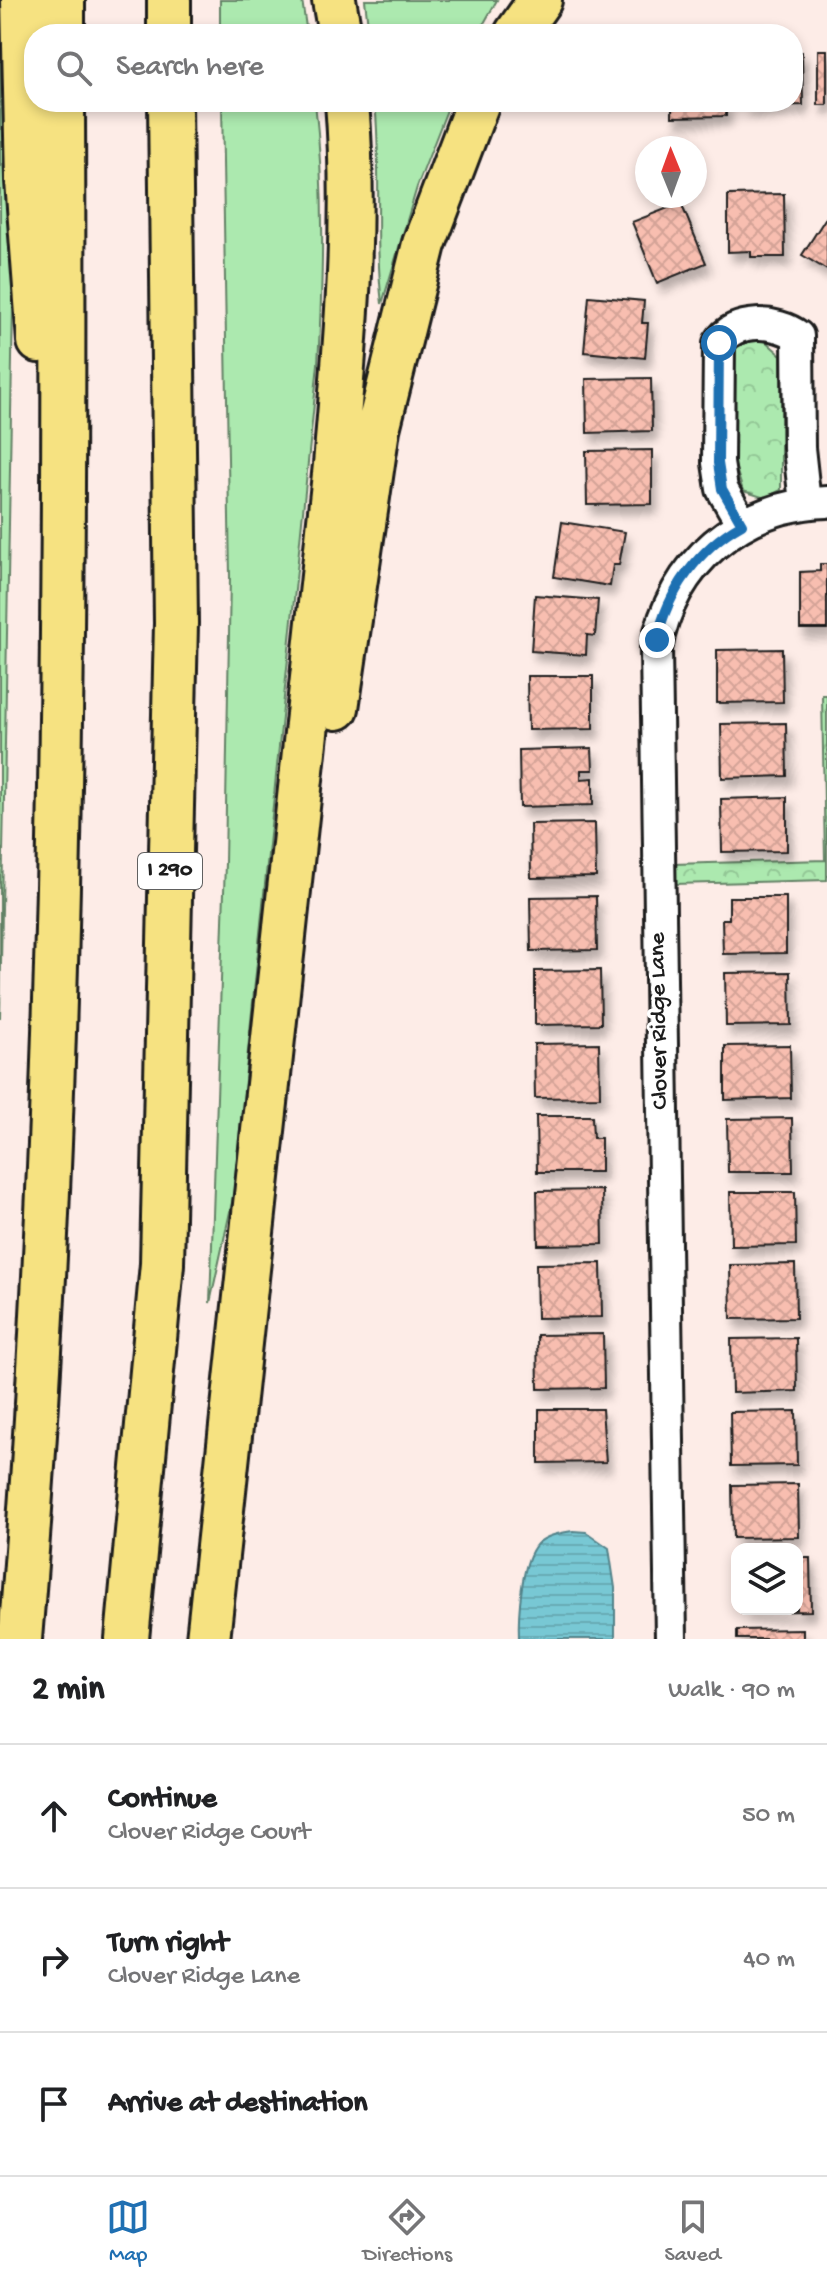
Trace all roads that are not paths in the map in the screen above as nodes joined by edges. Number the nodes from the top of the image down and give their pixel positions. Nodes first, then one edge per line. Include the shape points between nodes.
1 (23, 0) edge
2 (63, 0) edge
3 (169, 0) edge
4 (334, 0) edge
5 (519, 0) edge
6 (540, 0) edge
7 (63, 24) edge
8 (169, 24) edge
9 (338, 24) edge
10 (510, 24) edge
11 (523, 24) edge
12 (24, 45) edge
13 (25, 112) edge
14 (63, 112) edge
15 (170, 112) edge
16 (348, 112) edge
17 (474, 112) edge
18 (816, 502) edge
19 (742, 524) junction
20 (62, 649) junction
21 (269, 1074) junction
22 (20, 1639) edge
23 (127, 1639) edge
24 (208, 1639) edge
25 (671, 1639) edge

1 - 12 highway
2 - 7 highway
3 - 8 highway
4 - 9 highway
5 - 10 highway
6 - 11 highway
13 - 20 highway
14 - 20 highway
15 - 23 highway, I 290 via 176,623 162,1264
16 - 21 highway via 350,292
17 - 21 highway via 424,244 378,429 300,975
18 - 19 street, Clover Ridge Lane via 771,510
18 - 19 street via 799,448 798,336 785,326 742,326 726,331 719,343 718,463 722,489
19 - 25 street, Clover Ridge Lane via 724,534 685,575 661,623 655,658
20 - 22 highway via 53,1132
21 - 24 highway

